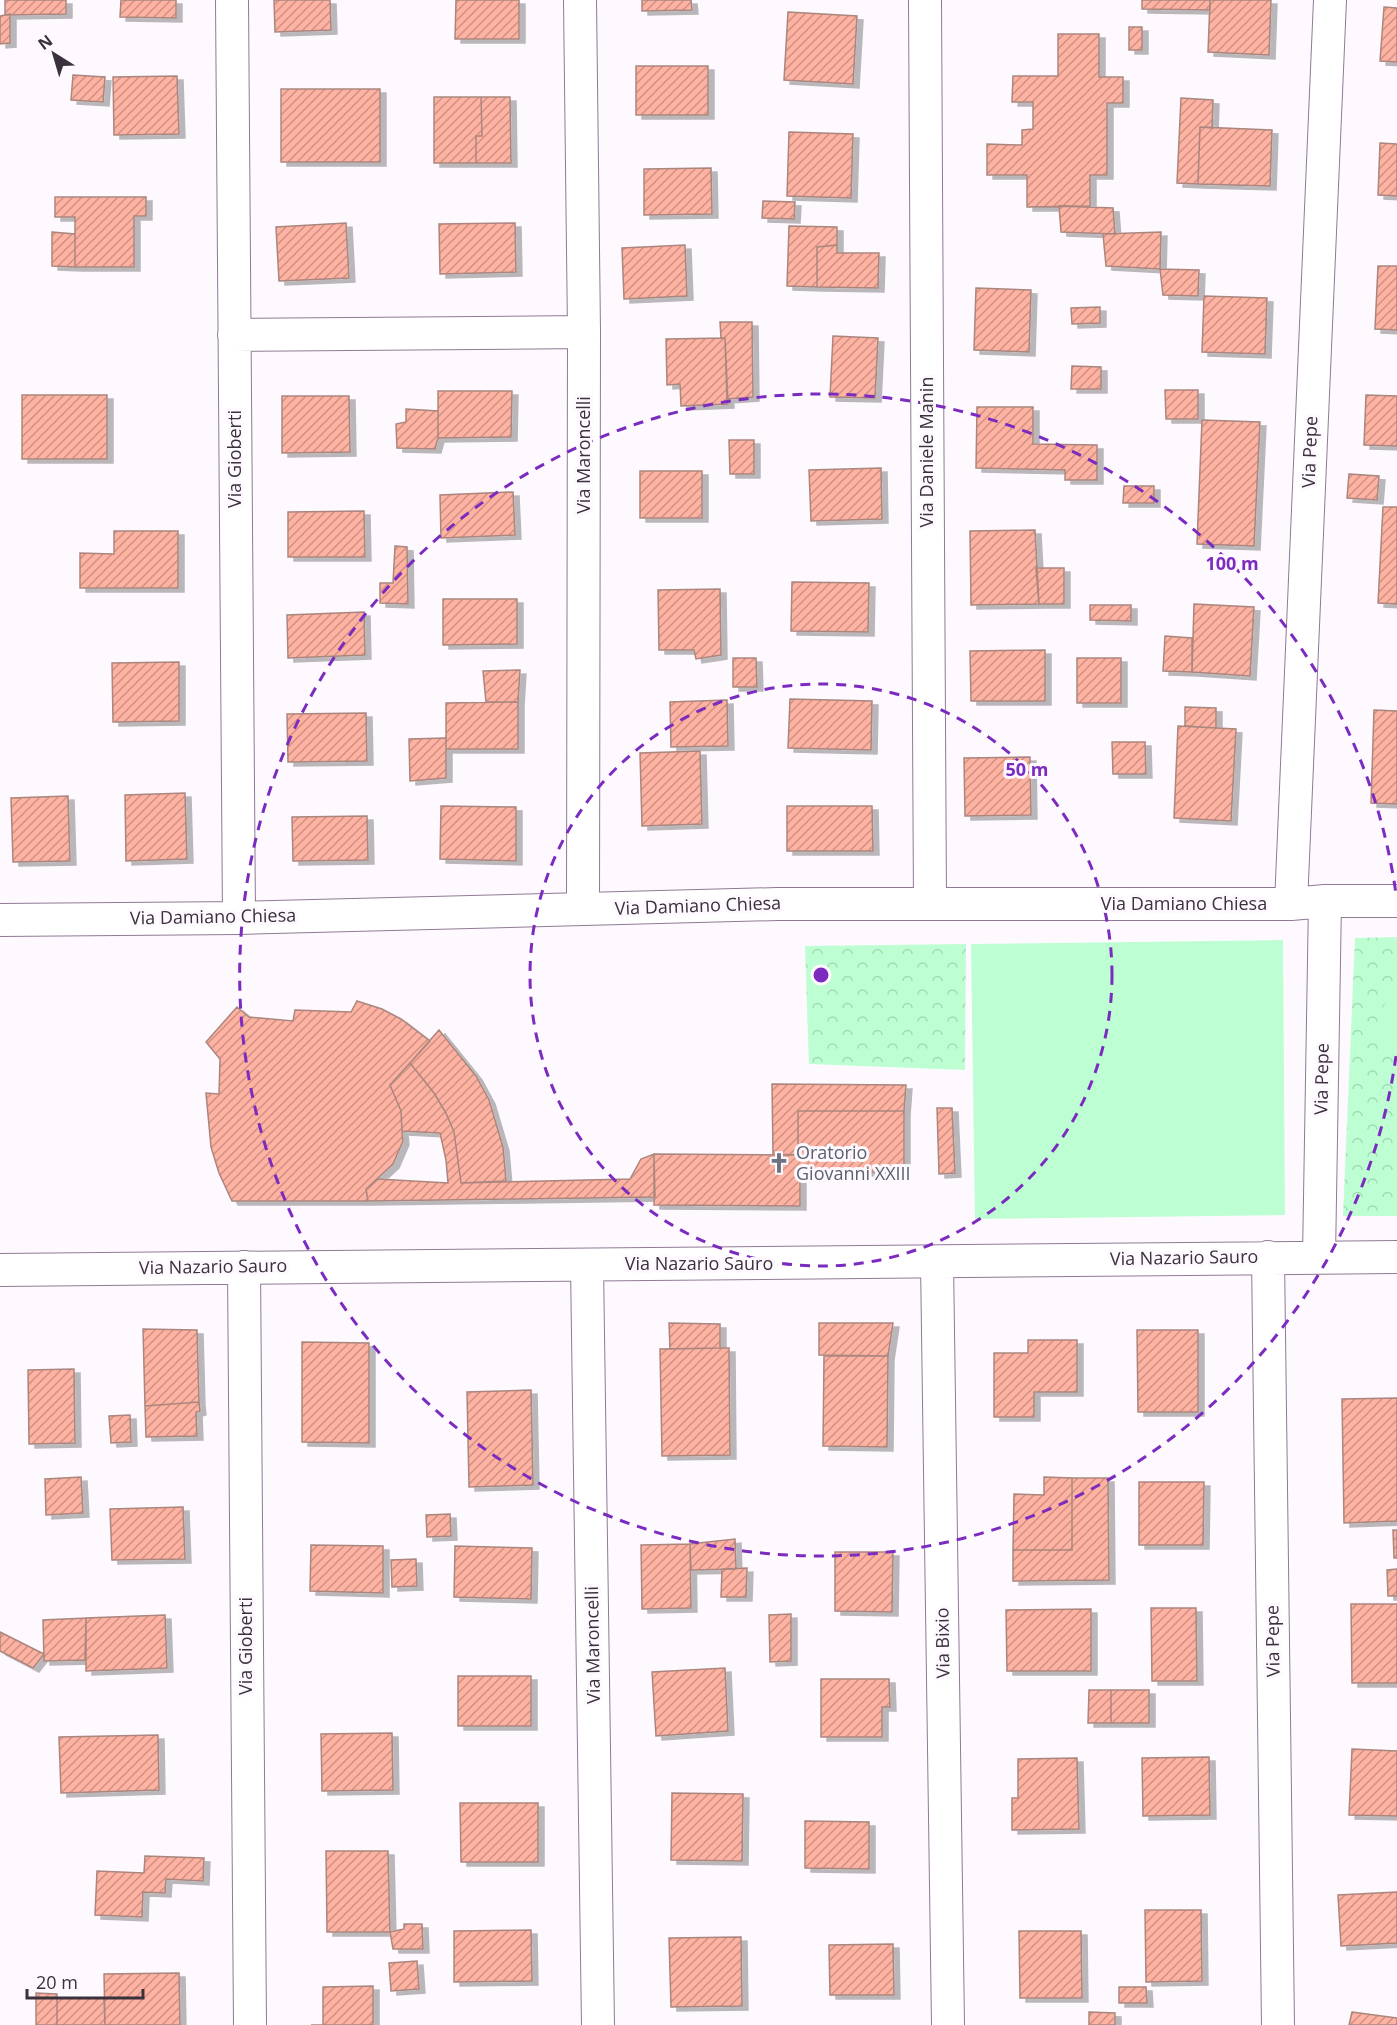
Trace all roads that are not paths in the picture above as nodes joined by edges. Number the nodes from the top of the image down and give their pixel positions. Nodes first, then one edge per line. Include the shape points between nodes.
1 (232, 0) edge
2 (580, 0) edge
3 (925, 0) edge
4 (1330, 0) edge
5 (584, 332) junction
6 (234, 335) junction
7 (1325, 901) junction
8 (1397, 901) edge
9 (930, 904) junction
10 (1291, 904) junction
11 (583, 909) junction
12 (239, 918) junction
13 (0, 920) edge
14 (1268, 1257) junction
15 (1319, 1257) junction
16 (1397, 1257) edge
17 (937, 1262) junction
18 (586, 1265) junction
19 (243, 1267) junction
20 (0, 1270) edge
21 (249, 2025) edge
22 (598, 2025) edge
23 (948, 2025) edge
24 (1278, 2025) edge

1 - 6 street, Via Gioberti
2 - 5 street, Via Maroncelli
3 - 9 street, Via Daniele Manin
4 - 10 street, Via Pepe
5 - 6 street
5 - 11 street, Via Maroncelli
6 - 12 street, Via Gioberti
7 - 8 street, Via Damiano Chiesa
7 - 10 street, Via Damiano Chiesa
7 - 15 street, Via Pepe
9 - 10 street, Via Damiano Chiesa
9 - 11 street, Via Damiano Chiesa
11 - 12 street, Via Damiano Chiesa
12 - 13 street, Via Damiano Chiesa
14 - 15 street, Via Nazario Sauro
14 - 17 street, Via Nazario Sauro
14 - 24 street, Via Pepe
15 - 16 street, Via Nazario Sauro
17 - 18 street, Via Nazario Sauro
17 - 23 street, Via Bixio
18 - 19 street, Via Nazario Sauro
18 - 22 street, Via Maroncelli
19 - 20 street, Via Nazario Sauro
19 - 21 street, Via Gioberti

